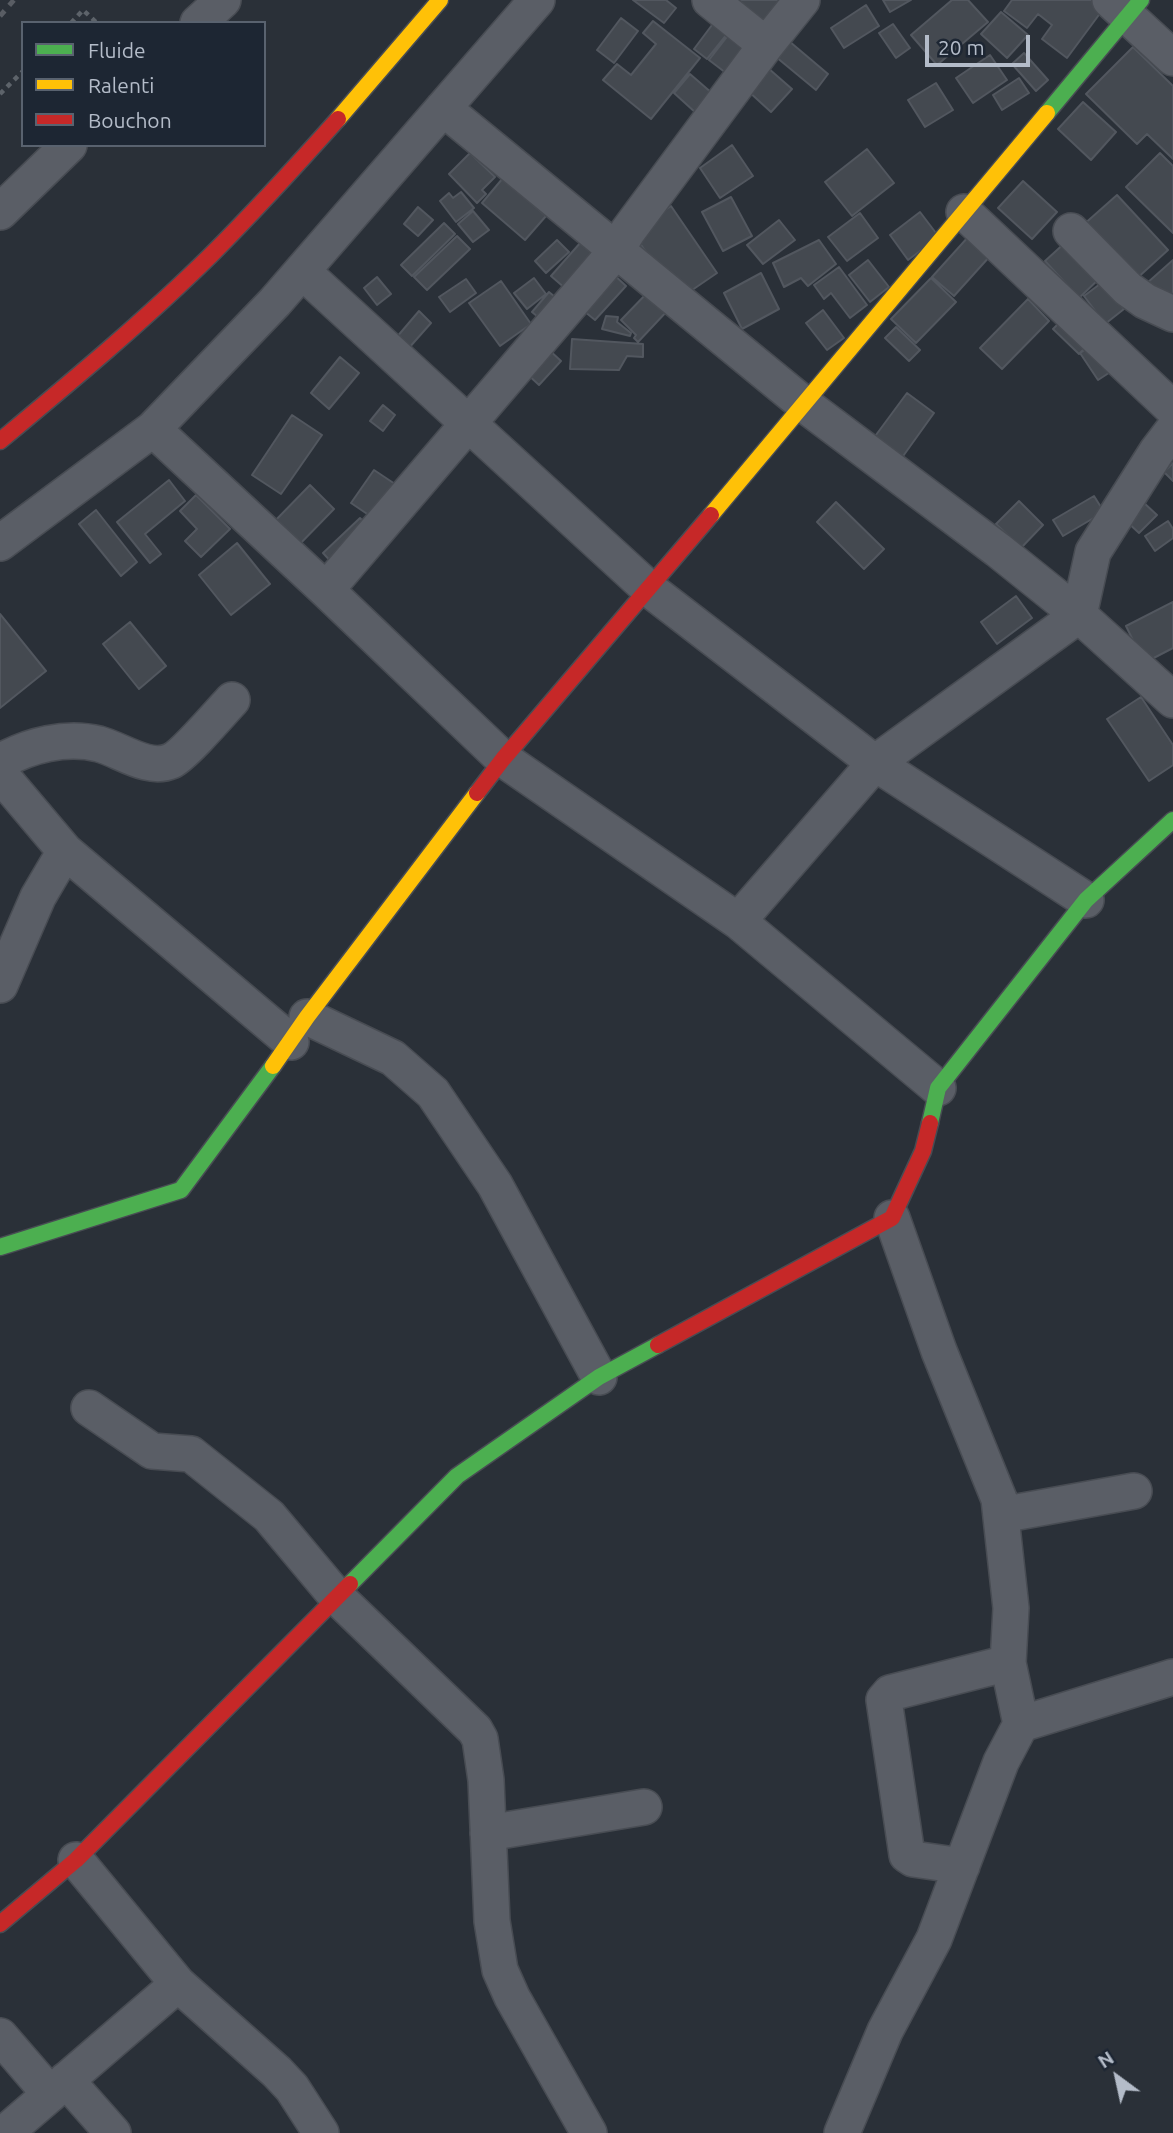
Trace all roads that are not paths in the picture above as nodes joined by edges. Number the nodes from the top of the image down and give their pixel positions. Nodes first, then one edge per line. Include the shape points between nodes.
1 (223, 0) edge
2 (440, 0) edge
3 (537, 0) edge
4 (710, 0) edge
5 (802, 0) edge
6 (1126, 5) edge
7 (200, 21) edge
8 (766, 45) junction
9 (1173, 58) edge
10 (443, 108) junction
11 (67, 147) edge
12 (0, 212) edge
13 (964, 212) junction
14 (1071, 231) dead end
15 (615, 252) junction
16 (302, 271) junction
17 (1173, 314) edge
18 (805, 405) junction
19 (1173, 409) edge
20 (469, 424) junction
21 (153, 429) junction
22 (1173, 430) edge
23 (0, 441) edge
24 (0, 543) edge
25 (649, 589) junction
26 (327, 590) junction
27 (1079, 615) junction
28 (233, 700) dead end
29 (1173, 701) edge
30 (503, 759) junction
31 (0, 762) edge
32 (875, 763) junction
33 (0, 774) edge
34 (1173, 820) edge
35 (65, 851) junction
36 (1086, 900) junction
37 (738, 921) junction
38 (0, 985) edge
39 (299, 1030) junction
40 (938, 1088) junction
41 (892, 1218) junction
42 (0, 1247) edge
43 (599, 1377) junction
44 (89, 1408) dead end
45 (1133, 1491) dead end
46 (1001, 1515) junction
47 (336, 1596) junction
48 (1008, 1662) junction
49 (1173, 1677) edge
50 (1021, 1724) junction
51 (644, 1807) dead end
52 (488, 1833) junction
53 (76, 1860) junction
54 (962, 1866) junction
55 (0, 1924) edge
56 (178, 1984) junction
57 (0, 2036) edge
58 (58, 2087) junction
59 (5, 2133) edge
60 (113, 2133) edge
61 (321, 2133) edge
62 (589, 2133) edge
63 (842, 2133) edge

1 - 7 street
2 - 23 main road via 324,135 212,254 106,353
3 - 10 street
4 - 8 street
5 - 8 street
6 - 9 street
6 - 13 main road
8 - 15 street
10 - 15 street
10 - 16 street
11 - 12 street
13 - 18 main road
13 - 19 street
14 - 17 street via 1128,289
15 - 18 street
15 - 20 street
16 - 20 street
16 - 21 street
18 - 25 main road
18 - 27 street
20 - 25 street
20 - 26 street
21 - 24 street
21 - 26 street
22 - 27 street via 1093,552
25 - 30 main road
25 - 32 street
26 - 30 street
27 - 29 street
27 - 32 street
28 - 31 street via 174,760 159,764 75,741 23,750
30 - 37 street
30 - 39 main road
32 - 36 street
32 - 37 street
33 - 35 street
34 - 36 main road
35 - 38 street via 38,897
35 - 39 street
36 - 40 main road
37 - 40 street
39 - 42 main road via 181,1190
39 - 43 street via 393,1058 433,1093 495,1185
40 - 41 main road via 923,1151
41 - 43 main road
41 - 46 street via 999,1499
43 - 47 main road via 457,1476
44 - 47 street via 152,1451 191,1454 269,1516
45 - 46 street
46 - 48 street via 1011,1608
47 - 52 street via 475,1730 486,1780
47 - 53 main road
48 - 50 street
48 - 54 street via 890,1693 884,1700 907,1855
49 - 50 street
50 - 54 street via 1001,1762
51 - 52 street
52 - 62 street via 492,1921 500,1970
53 - 55 main road
53 - 56 street
54 - 63 street via 934,1939 885,2031
56 - 58 street
56 - 61 street via 277,2072
57 - 58 street
58 - 59 street
58 - 60 street

